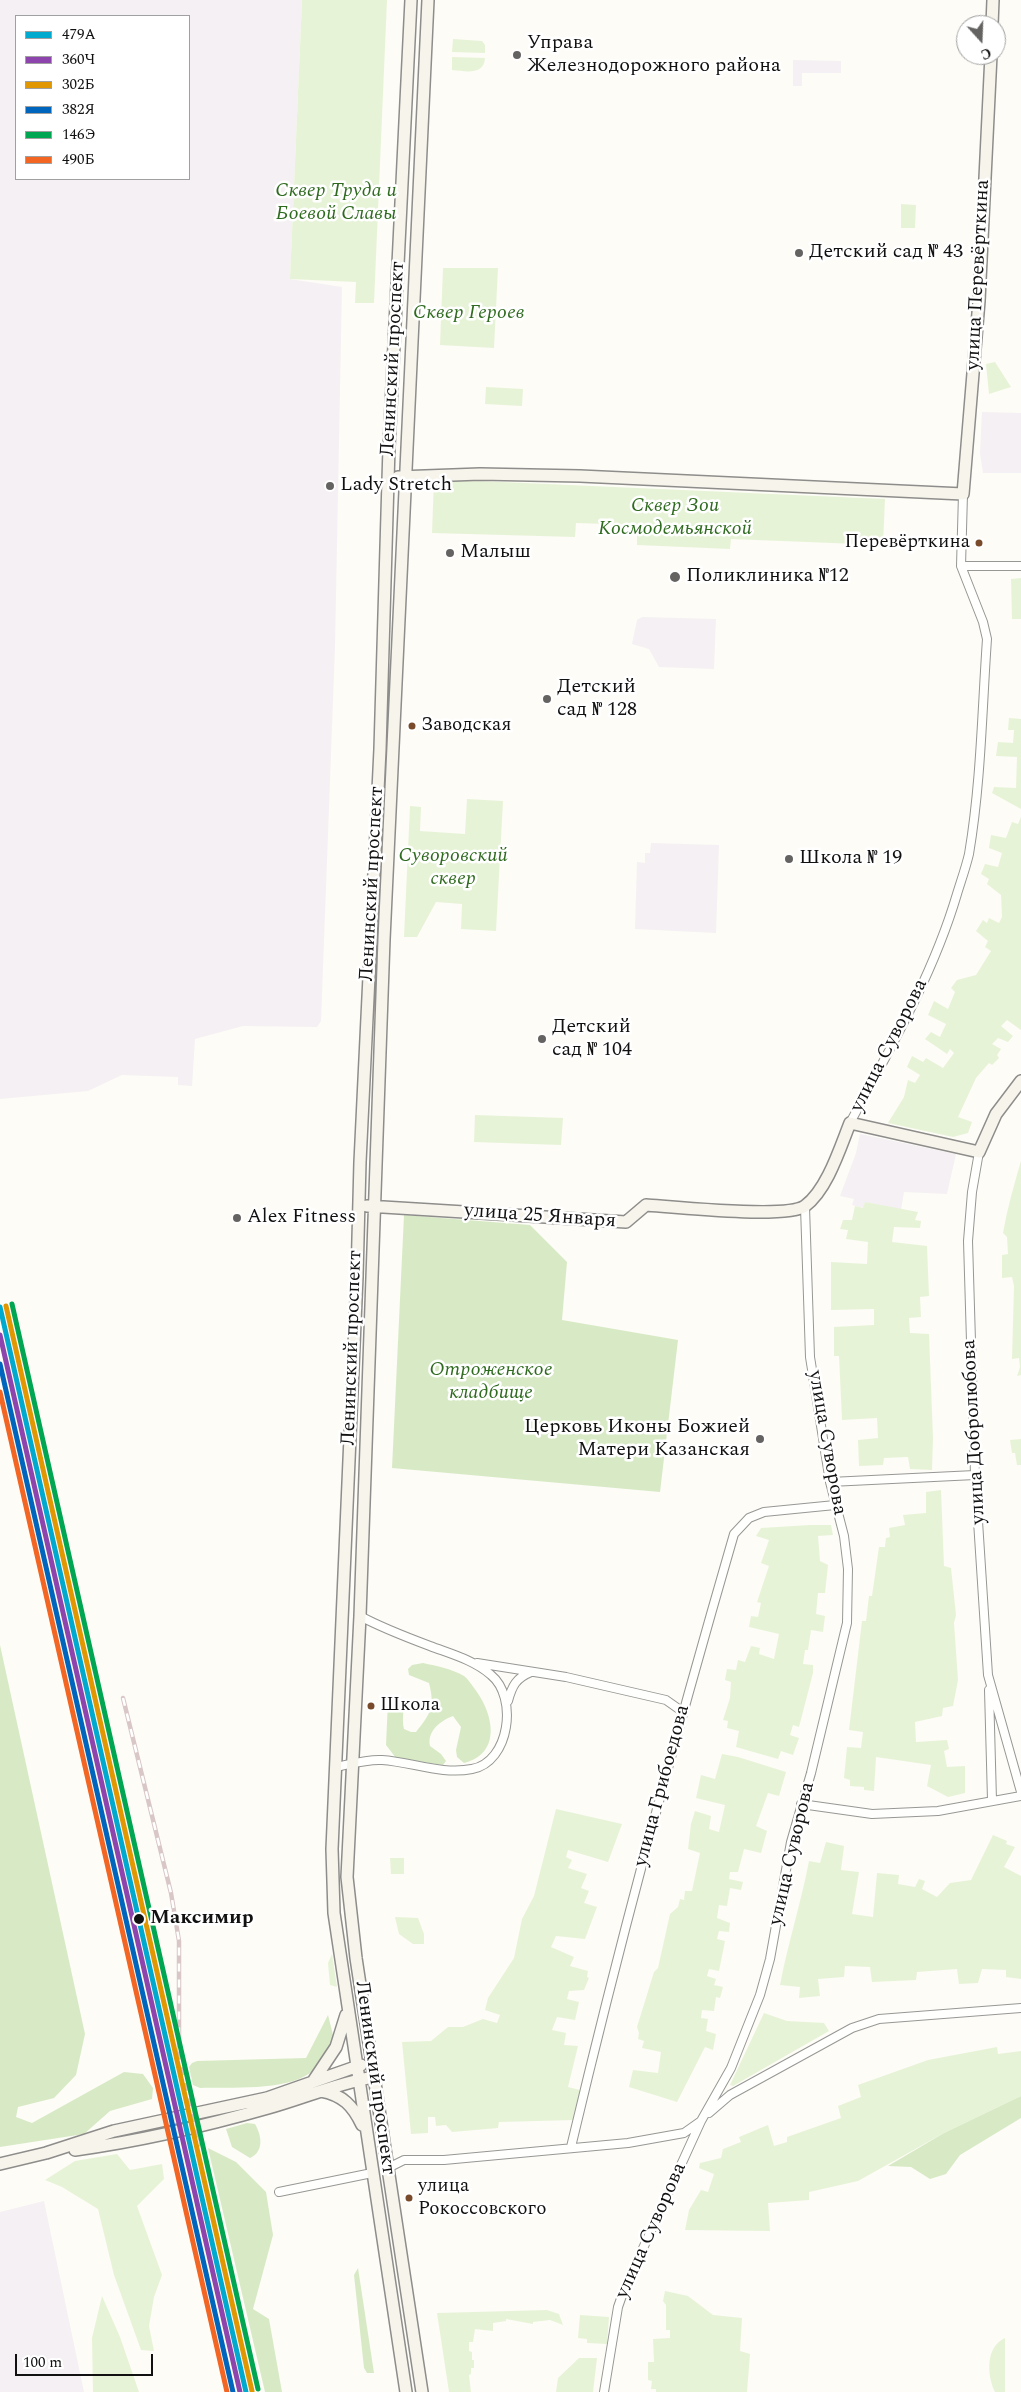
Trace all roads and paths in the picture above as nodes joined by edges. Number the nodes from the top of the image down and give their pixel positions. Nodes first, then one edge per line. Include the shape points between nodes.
1 (411, 0) edge
2 (428, 0) edge
3 (993, 0) edge
4 (992, 15) edge
5 (991, 65) edge
6 (405, 475) junction
7 (389, 479) junction
8 (963, 494) junction
9 (961, 566) junction
10 (1021, 566) edge
11 (1021, 1081) edge
12 (850, 1123) junction
13 (979, 1152) junction
14 (358, 1205) junction
15 (374, 1206) junction
16 (805, 1207) junction
17 (975, 1475) junction
18 (830, 1482) junction
19 (835, 1505) junction
20 (344, 1583) junction
21 (360, 1616) junction
22 (475, 1662) junction
23 (532, 1672) junction
24 (988, 1675) junction
25 (507, 1705) junction
26 (683, 1712) junction
27 (354, 1763) junction
28 (336, 1767) junction
29 (1021, 1792) edge
30 (1021, 1796) edge
31 (992, 1800) junction
32 (801, 1804) junction
33 (347, 2003) junction
34 (1021, 2008) edge
35 (372, 2063) junction
36 (356, 2066) junction
37 (374, 2077) junction
38 (358, 2080) junction
39 (317, 2086) junction
40 (701, 2121) junction
41 (366, 2134) junction
42 (571, 2147) junction
43 (0, 2164) edge
44 (388, 2168) junction
45 (372, 2173) junction
46 (279, 2192) dead end
47 (406, 2392) edge
48 (422, 2392) edge
49 (604, 2392) edge

1 - 7 main road, Ленинский проспект
2 - 6 main road, Ленинский проспект
3 - 4 main road
5 - 8 main road, улица Перевёрткина via 979,301
6 - 7 main road
6 - 8 main road via 580,476
6 - 15 main road, Ленинский проспект
7 - 14 main road, Ленинский проспект via 380,749
8 - 9 street, улица Суворова
9 - 10 street
9 - 12 street, улица Суворова via 987,639 976,795 968,856 947,928 935,956 909,1013
11 - 13 main road, улица Добролюбова via 996,1114
12 - 13 main road
12 - 16 main road, улица Суворова via 826,1182
13 - 17 street, улица Добролюбова via 968,1241
14 - 15 main road, улица 25 Января
14 - 20 main road, Ленинский проспект
15 - 16 main road, улица 25 Января via 626,1222 646,1205 782,1213
15 - 21 main road, Ленинский проспект
16 - 18 street, улица Суворова via 810,1358
17 - 18 street
17 - 24 street, улица Добролюбова
18 - 19 street, улица Суворова
19 - 26 street, улица Грибоедова via 764,1512 749,1518 734,1534
19 - 32 street, улица Суворова via 844,1536 848,1569 847,1623
20 - 21 main road via 349,1593 349,1614
20 - 28 main road, Ленинский проспект
21 - 22 street via 383,1628
21 - 27 main road, Ленинский проспект
22 - 23 street
22 - 25 street via 500,1684
23 - 25 street via 516,1680
23 - 26 street via 666,1700
24 - 29 street, улица Добролюбова
24 - 31 street
25 - 27 street via 498,1749 491,1760 479,1768 446,1770 380,1760
26 - 42 street, улица Грибоедова via 612,1975
27 - 28 street
27 - 35 main road, Ленинский проспект via 347,1877
28 - 33 main road, Ленинский проспект via 332,1881
30 - 31 street
31 - 32 street via 938,1811 872,1814
32 - 40 street, улица Суворова via 760,1995 731,2068
33 - 36 main road, Ленинский проспект
33 - 39 main road via 340,2037
34 - 40 street via 879,2018 852,2028 730,2095
35 - 36 main road
35 - 37 main road, Ленинский проспект
36 - 38 main road, Ленинский проспект
36 - 39 main road
37 - 38 main road
37 - 44 main road, Ленинский проспект
38 - 39 main road
38 - 41 main road, Ленинский проспект
39 - 41 main road via 345,2100 355,2111
39 - 43 main road via 257,2111 117,2144 46,2153
40 - 42 street via 684,2133 668,2137 628,2144
40 - 49 street, улица Суворова via 624,2290 618,2307
41 - 45 main road, Ленинский проспект
42 - 44 street via 444,2160 404,2160
44 - 48 main road, Ленинский проспект
45 - 46 street
45 - 47 main road, Ленинский проспект

